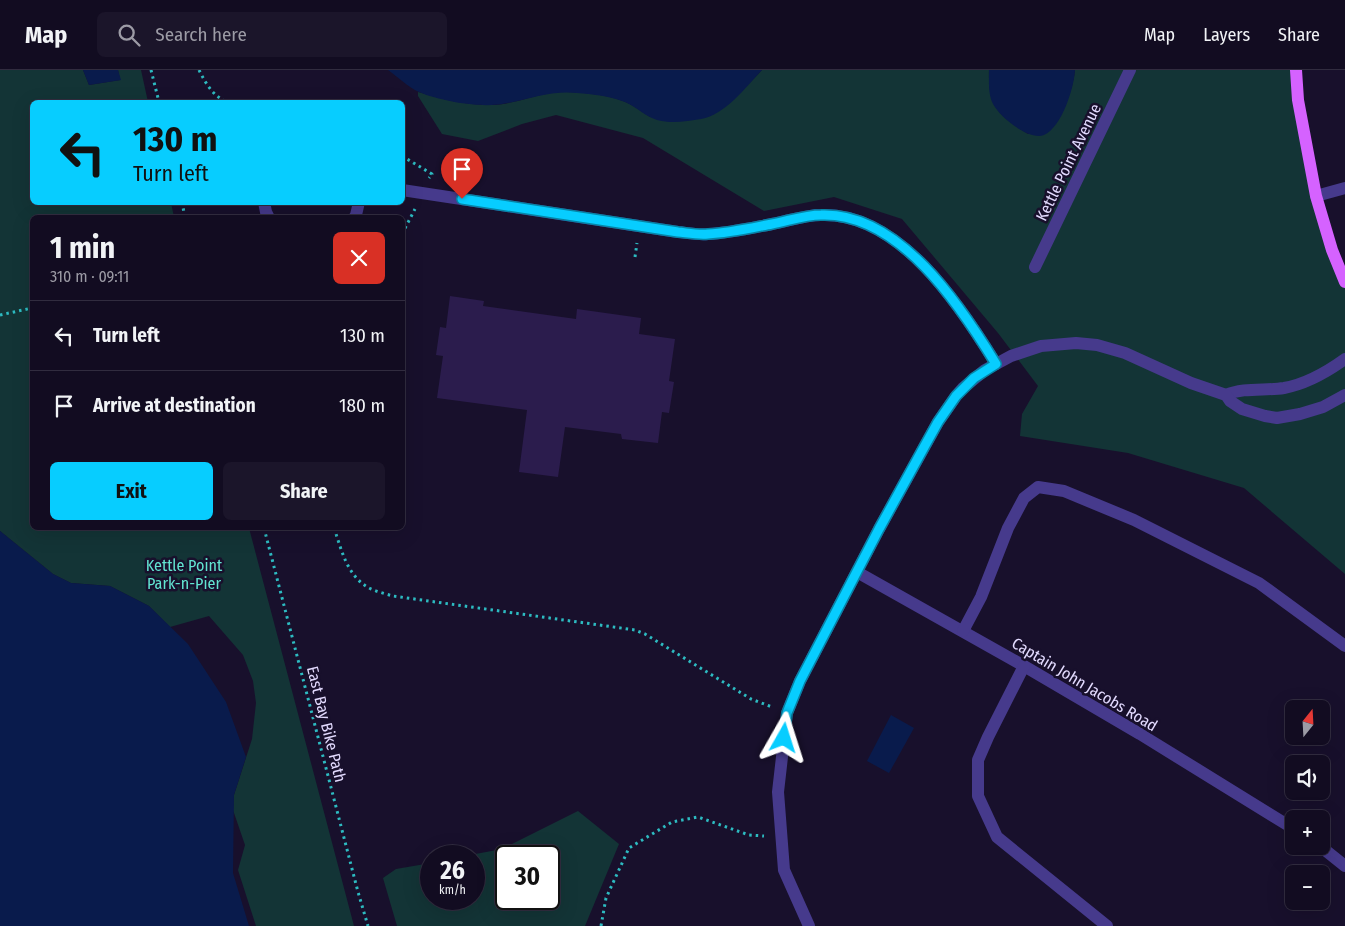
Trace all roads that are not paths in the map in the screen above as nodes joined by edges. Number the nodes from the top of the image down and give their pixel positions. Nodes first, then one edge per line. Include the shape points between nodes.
1 (1130, 70) edge
2 (1296, 70) edge
3 (1345, 188) edge
4 (405, 190) edge
5 (1316, 196) junction
6 (1035, 267) dead end
7 (1345, 282) edge
8 (1345, 360) edge
9 (996, 364) junction
10 (1226, 395) junction
11 (1345, 396) edge
12 (857, 572) junction
13 (963, 631) junction
14 (1345, 646) edge
15 (1024, 666) junction
16 (1285, 823) edge
17 (1330, 854) edge
18 (1345, 866) edge
19 (809, 926) edge
20 (1107, 926) edge

1 - 6 street, Kettle Point Avenue
2 - 5 main road via 1298,100
3 - 5 street
4 - 9 street via 707,234 819,214 852,218 886,234 926,269 960,308
5 - 7 main road
8 - 10 street via 1323,374 1286,388 1243,390
9 - 10 street via 1040,346 1097,345 1125,353
9 - 12 street via 974,378 947,409
10 - 11 street via 1249,412 1277,418 1314,411
12 - 13 street, Captain John Jacobs Road
12 - 19 street via 800,681 787,713 778,792 784,870
13 - 14 street via 981,597 1008,528 1024,498 1038,487 1064,491 1134,520 1259,583
13 - 15 street, Captain John Jacobs Road
15 - 16 street, Captain John Jacobs Road
15 - 20 street via 978,760 978,796 998,838
17 - 18 street

